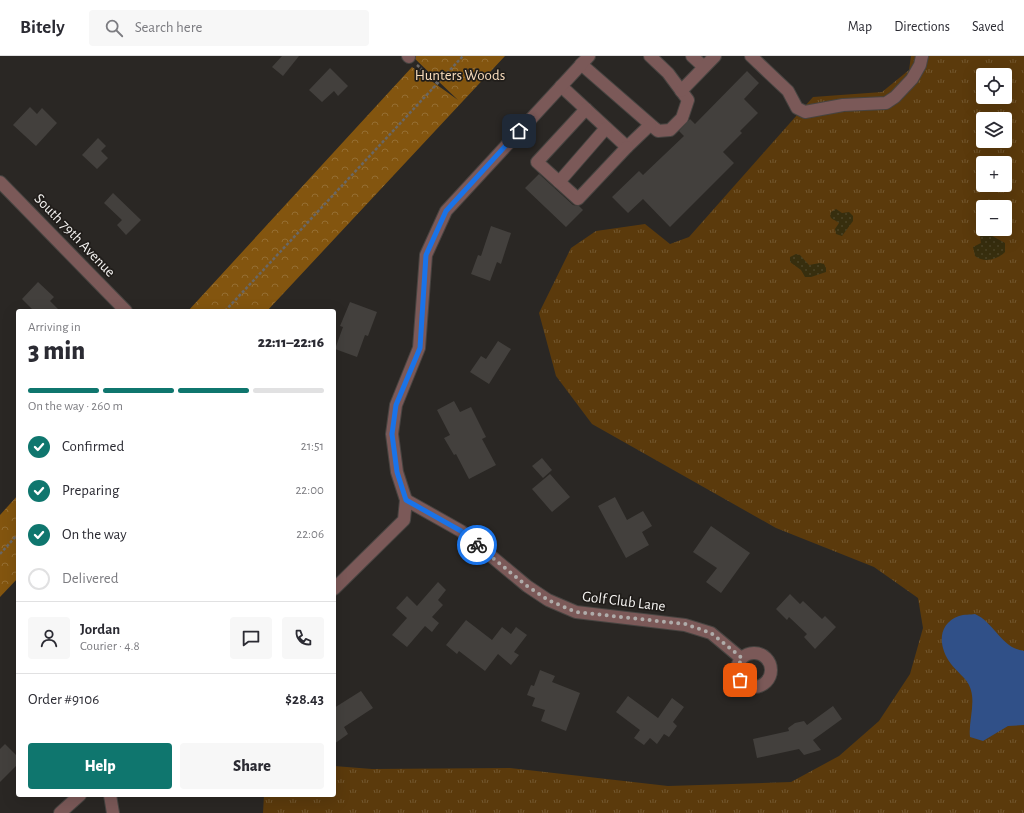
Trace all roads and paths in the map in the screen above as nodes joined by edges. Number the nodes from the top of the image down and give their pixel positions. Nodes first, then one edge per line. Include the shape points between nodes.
1 (408, 56) edge
2 (462, 56) edge
3 (650, 56) edge
4 (692, 56) edge
5 (715, 56) edge
6 (751, 56) edge
7 (922, 56) edge
8 (585, 60) edge
9 (704, 68) junction
10 (437, 83) junction
11 (561, 86) junction
12 (681, 91) junction
13 (586, 109) junction
14 (650, 124) junction
15 (606, 128) junction
16 (627, 147) junction
17 (0, 182) edge
18 (559, 182) junction
19 (124, 309) edge
20 (228, 309) edge
21 (406, 500) junction
22 (16, 536) edge
23 (0, 554) edge
24 (336, 587) edge
25 (742, 658) dead end
26 (78, 797) edge
27 (110, 797) edge
28 (60, 813) edge
29 (113, 813) edge

1 - 10 path
2 - 10 path
3 - 12 street via 668,73
4 - 9 street
5 - 9 street
6 - 7 street via 788,91 797,108 805,112 843,105 886,103 912,79
8 - 11 street
8 - 14 street
9 - 12 street
10 - 20 path
11 - 13 street
11 - 21 street via 446,211 426,255 420,348 396,405 392,434 397,472
12 - 14 street via 688,100 682,118 670,130 658,131
13 - 15 street
13 - 18 street via 537,162
14 - 16 street
15 - 16 street
15 - 18 street
16 - 18 street via 578,199
17 - 19 street, South 79th Avenue
21 - 24 street via 404,520
21 - 25 street, Golf Club Lane via 461,531 527,586 548,600 576,612 685,624 711,633
22 - 23 path
26 - 28 street
27 - 29 street

